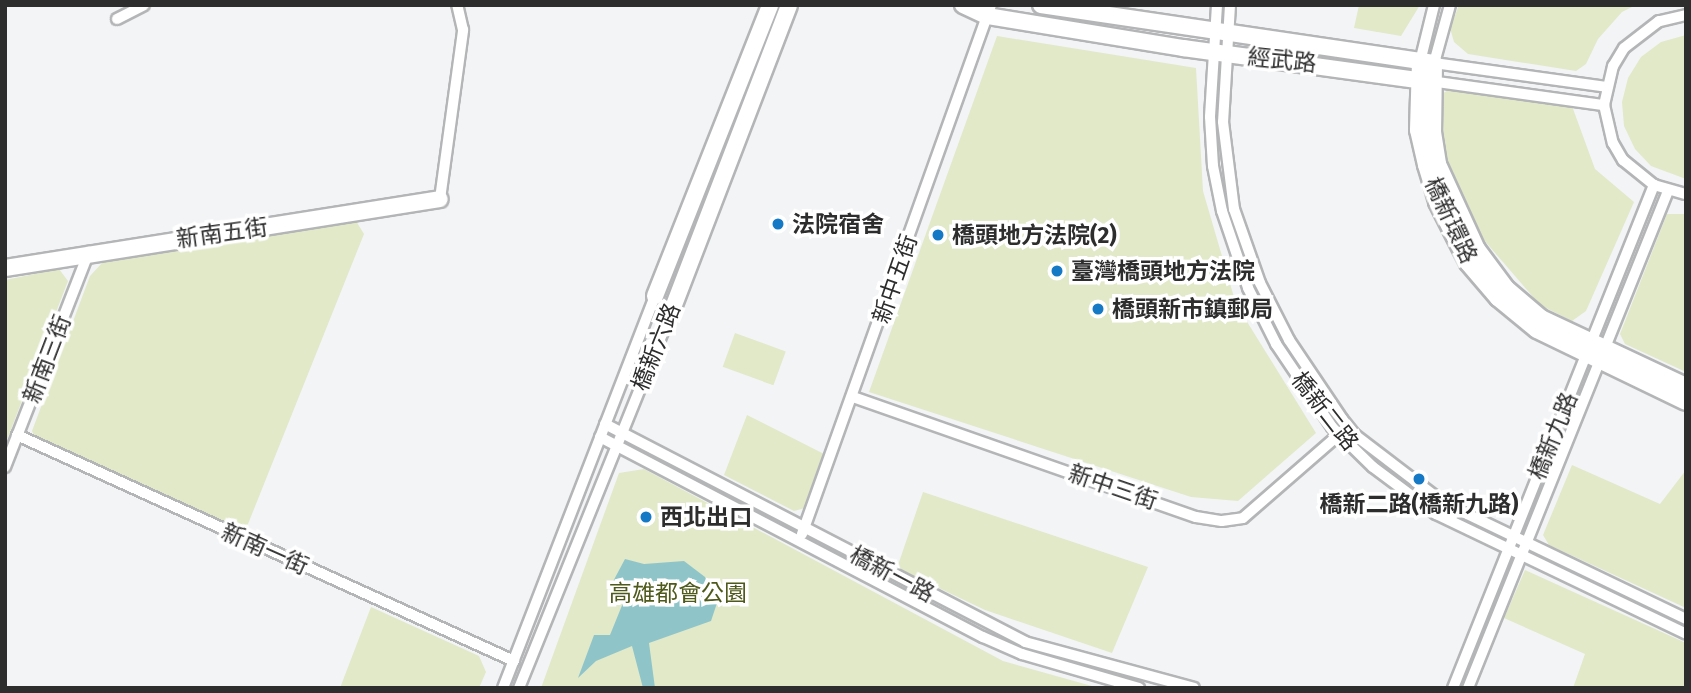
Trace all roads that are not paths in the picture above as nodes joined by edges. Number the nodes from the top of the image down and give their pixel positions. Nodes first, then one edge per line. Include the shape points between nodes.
1 (144, 5) edge
2 (457, 5) edge
3 (770, 5) edge
4 (789, 5) edge
5 (963, 5) edge
6 (1041, 5) edge
7 (1216, 5) edge
8 (1230, 5) edge
9 (1434, 5) edge
10 (1450, 5) edge
11 (989, 11) edge
12 (1686, 15) edge
13 (117, 19) dead end
14 (1221, 35) junction
15 (1218, 53) junction
16 (1427, 62) junction
17 (1424, 80) junction
18 (1606, 87) junction
19 (1604, 105) junction
20 (1654, 185) junction
21 (1668, 191) junction
22 (1686, 194) edge
23 (440, 199) joint
24 (89, 252) junction
25 (5, 268) edge
26 (655, 296) joint
27 (674, 305) joint
28 (1595, 353) junction
29 (1686, 386) edge
30 (853, 397) junction
31 (1686, 402) edge
32 (605, 424) junction
33 (1349, 427) junction
34 (621, 433) junction
35 (17, 435) junction
36 (1338, 435) junction
37 (600, 437) junction
38 (617, 444) junction
39 (5, 467) edge
40 (804, 528) junction
41 (1512, 539) junction
42 (799, 540) junction
43 (1525, 544) junction
44 (1507, 551) junction
45 (1520, 557) junction
46 (1686, 619) edge
47 (1686, 634) edge
48 (514, 661) junction
49 (503, 688) edge
50 (519, 688) edge
51 (1139, 688) edge
52 (1194, 688) edge
53 (1452, 688) edge
54 (1468, 688) edge

1 - 13 street
2 - 23 street via 463,30
3 - 26 street, 橋新六路
4 - 27 street, 橋新六路
5 - 11 street, 經武路
6 - 14 street, 經武路
7 - 14 street
8 - 14 street
9 - 16 street, 橋新環路
10 - 16 street, 橋新環路
11 - 15 street, 經武路
11 - 30 street, 新中五街
12 - 18 street via 1659,21 1640,32 1624,48
14 - 15 street, 橋新二路
14 - 16 street, 經武路
15 - 17 street, 經武路
15 - 33 street, 橋新二路 via 1234,209 1260,283 1289,340
15 - 36 street, 橋新二路 via 1213,166 1233,245 1276,344
16 - 17 street, 橋新環路
16 - 18 street, 經武路
17 - 19 street, 經武路
17 - 28 street, 橋新環路 via 1418,130 1426,165 1437,202 1468,263 1516,315
18 - 19 street
19 - 20 street via 1613,143 1637,174
20 - 21 street
20 - 28 street, 橋新九路
21 - 22 street
21 - 28 street, 橋新九路
23 - 24 street, 新南五街
24 - 25 street, 新南五街
24 - 35 street, 新南三街
26 - 32 street, 橋新六路
27 - 34 street, 橋新六路
28 - 29 street, 橋新環路
28 - 31 street, 橋新環路
28 - 41 street, 橋新九路
28 - 43 street, 橋新九路
30 - 36 street, 新中三街 via 1196,517 1222,521 1243,518
30 - 40 street, 新中五街
32 - 34 street, 橋新一路
32 - 37 street, 橋新六路
33 - 36 street, 新中三街
33 - 41 street, 橋新二路 via 1444,503
34 - 38 street, 橋新六路
34 - 40 street, 橋新一路
35 - 39 street, 新南三街
35 - 48 street, 新南一街
36 - 44 street, 橋新二路 via 1406,494
37 - 38 street, 橋新一路
37 - 48 street, 橋新六路
38 - 42 street, 橋新一路
38 - 50 street, 橋新六路
40 - 42 street, 新中五街
40 - 52 street, 橋新一路 via 1025,642
41 - 43 street, 橋新二路
41 - 44 street, 橋新九路
42 - 51 street, 橋新一路 via 993,641
43 - 45 street, 橋新九路
43 - 46 street, 橋新二路
44 - 45 street, 橋新二路
44 - 53 street, 橋新九路
45 - 47 street, 橋新二路
45 - 54 street, 橋新九路
48 - 49 street, 橋新六路

